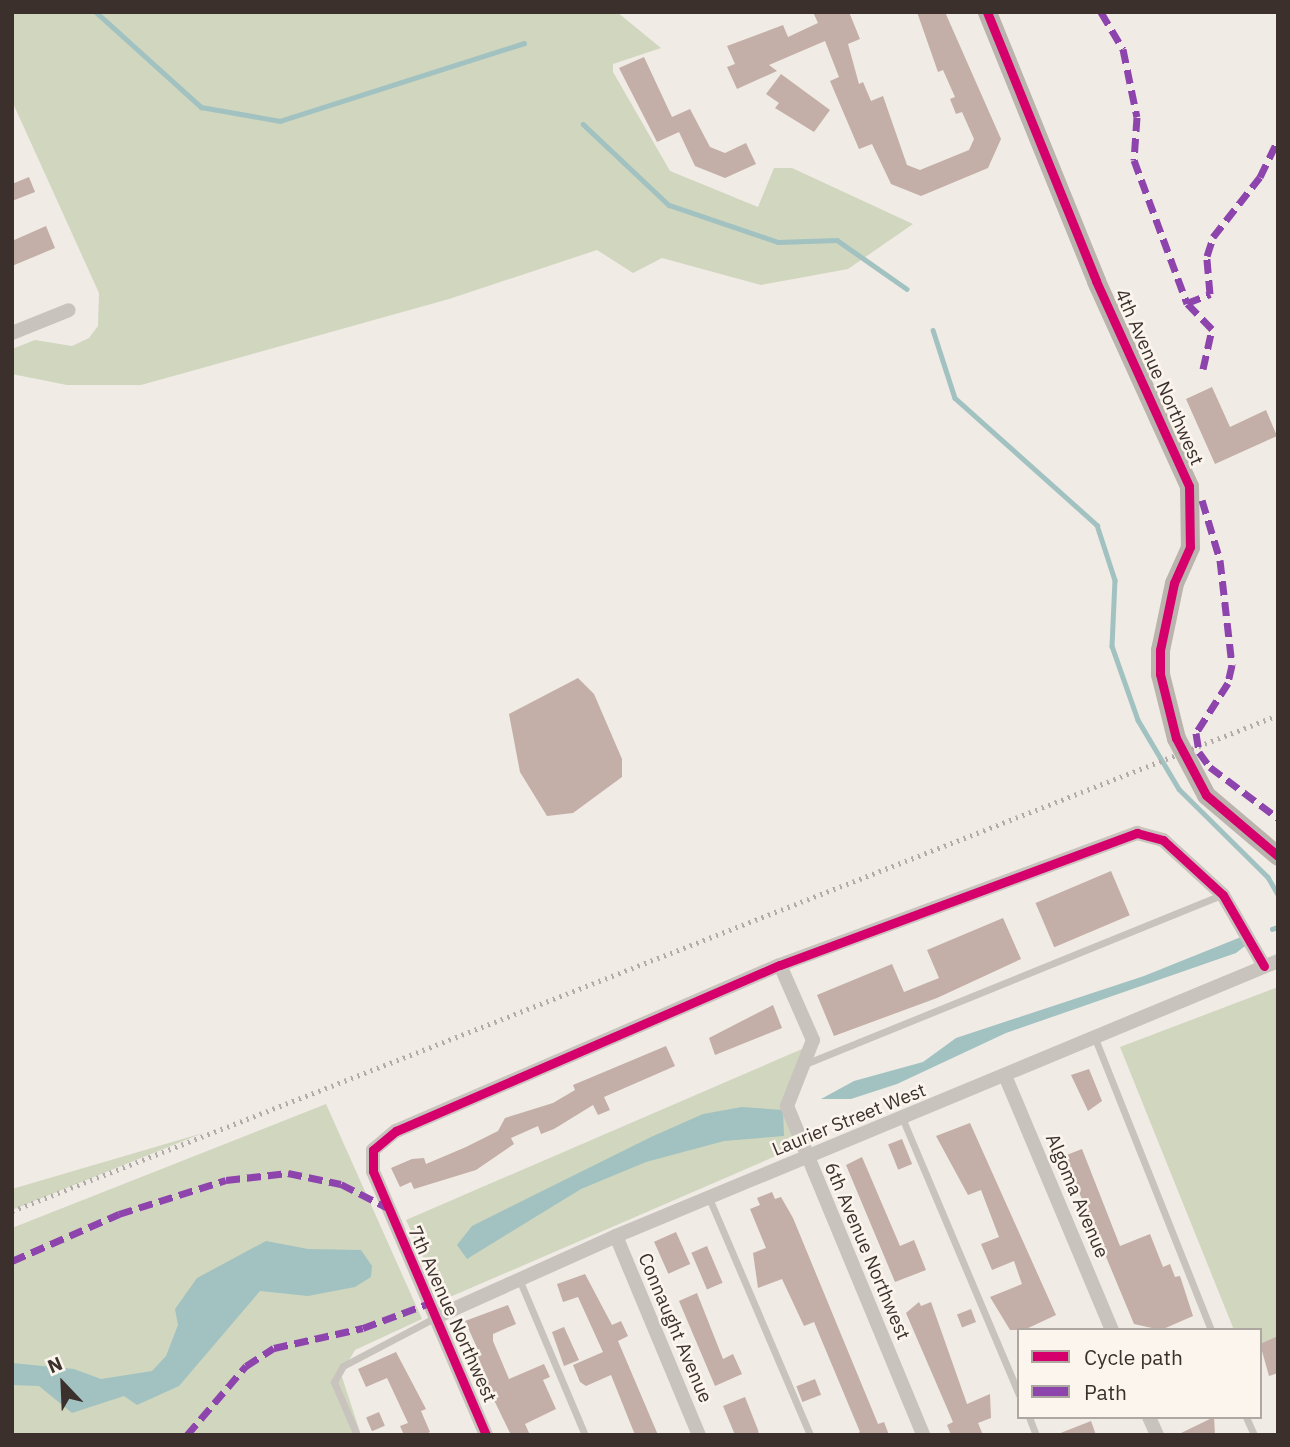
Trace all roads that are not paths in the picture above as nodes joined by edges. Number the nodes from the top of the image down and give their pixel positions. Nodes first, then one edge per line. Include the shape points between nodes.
1 (987, 12) edge
2 (69, 310) dead end
3 (12, 333) edge
4 (1278, 856) edge
5 (1223, 895) junction
6 (1271, 964) edge
7 (780, 965) junction
8 (1096, 1041) junction
9 (803, 1065) junction
10 (1006, 1078) junction
11 (903, 1120) junction
12 (807, 1157) junction
13 (709, 1198) junction
14 (616, 1236) junction
15 (519, 1279) junction
16 (436, 1317) junction
17 (1111, 1328) edge
18 (1210, 1328) edge
19 (1017, 1389) edge
20 (1150, 1419) edge
21 (1247, 1419) edge
22 (357, 1435) edge
23 (486, 1435) edge
24 (585, 1435) edge
25 (699, 1435) edge
26 (810, 1435) edge
27 (923, 1435) edge
28 (1157, 1435) edge
29 (1254, 1435) edge

1 - 4 street, 4th Avenue Northwest via 1096,281 1189,486 1189,547 1174,583 1160,650 1160,674 1176,738 1206,795
2 - 3 street
5 - 6 street
5 - 7 street via 1163,840 1137,833
5 - 9 lane
6 - 8 street, Laurier Street West
7 - 9 street, 6th Avenue Northwest via 813,1040
7 - 16 street, 7th Avenue Northwest via 397,1131 373,1150 373,1171 386,1207
8 - 10 street, Laurier Street West
8 - 18 lane
9 - 12 street, 6th Avenue Northwest via 787,1106
10 - 11 street, Laurier Street West
10 - 17 street, Algoma Avenue
11 - 12 street, Laurier Street West
11 - 19 lane
12 - 13 street, Laurier Street West
12 - 27 street, 6th Avenue Northwest
13 - 14 street, Laurier Street West
13 - 26 lane
14 - 15 street, Laurier Street West
14 - 25 street, Connaught Avenue
15 - 16 street, Laurier Street West
15 - 24 lane
16 - 22 lane via 343,1366 334,1382
16 - 23 street, 7th Avenue Northwest
20 - 28 street
21 - 29 lane

